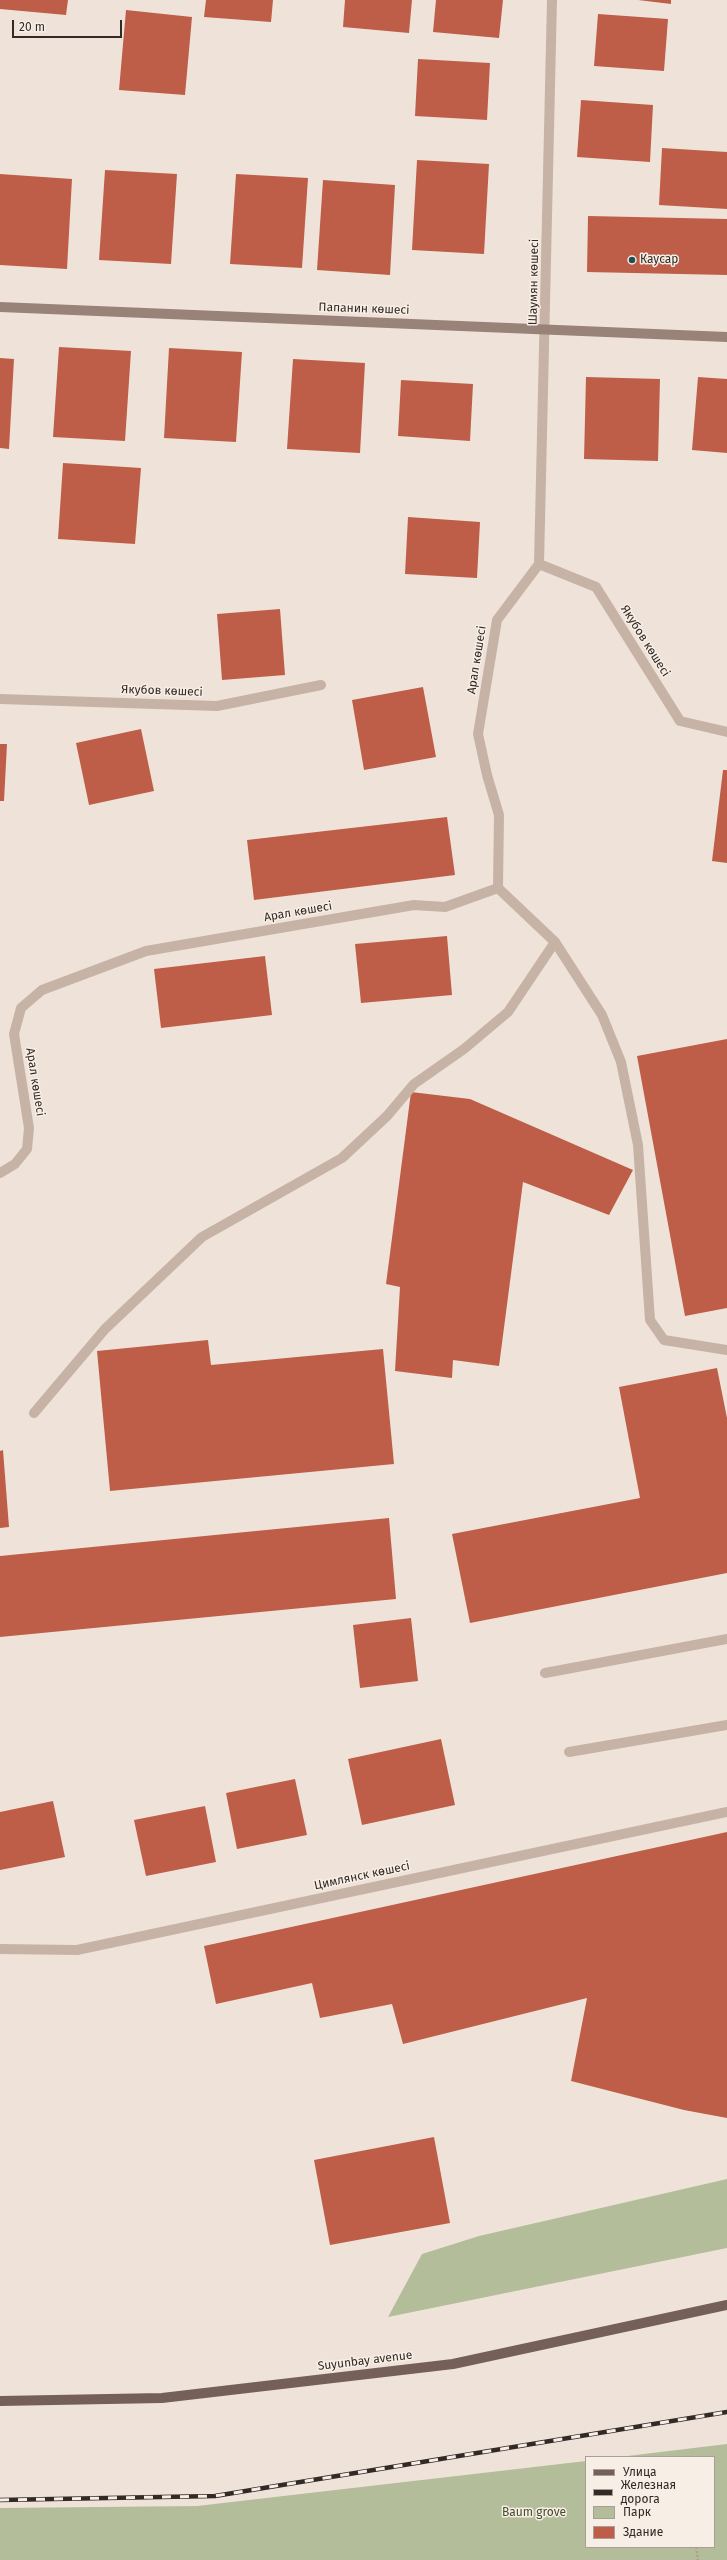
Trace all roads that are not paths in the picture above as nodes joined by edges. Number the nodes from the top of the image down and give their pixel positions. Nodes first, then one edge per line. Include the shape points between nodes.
1 (552, 0) edge
2 (0, 307) edge
3 (546, 330) junction
4 (727, 337) edge
5 (539, 564) junction
6 (321, 685) dead end
7 (0, 698) edge
8 (727, 732) edge
9 (498, 888) junction
10 (555, 942) junction
11 (0, 1173) edge
12 (727, 1350) edge
13 (34, 1412) dead end
14 (727, 1639) edge
15 (545, 1673) dead end
16 (727, 1725) edge
17 (569, 1752) dead end
18 (727, 1812) edge
19 (0, 1949) edge
20 (727, 2305) edge
21 (0, 2401) edge

1 - 3 street, Шаумян көшесі
2 - 3 main road, Папанин көшесі
3 - 4 main road, Папанин көшесі
3 - 5 street, Шаумян көшесі
5 - 8 street, Якубов көшесі via 596,587 680,721
5 - 9 street, Арал көшесі via 497,620 478,734 499,814
6 - 7 street, Якубов көшесі via 217,706
9 - 10 street
9 - 11 street, Арал көшесі via 445,906 414,905 146,951 42,990 21,1008 14,1034 28,1128 27,1149 15,1164
10 - 12 street via 602,1014 621,1062 638,1145 650,1320 664,1340
10 - 13 street via 508,1012 464,1049 414,1084 387,1116 342,1158 202,1237 105,1329
14 - 15 street
16 - 17 street
18 - 19 street, Цимлянск көшесі via 77,1950
20 - 21 main road, Suyunbay avenue via 453,2364 162,2398

